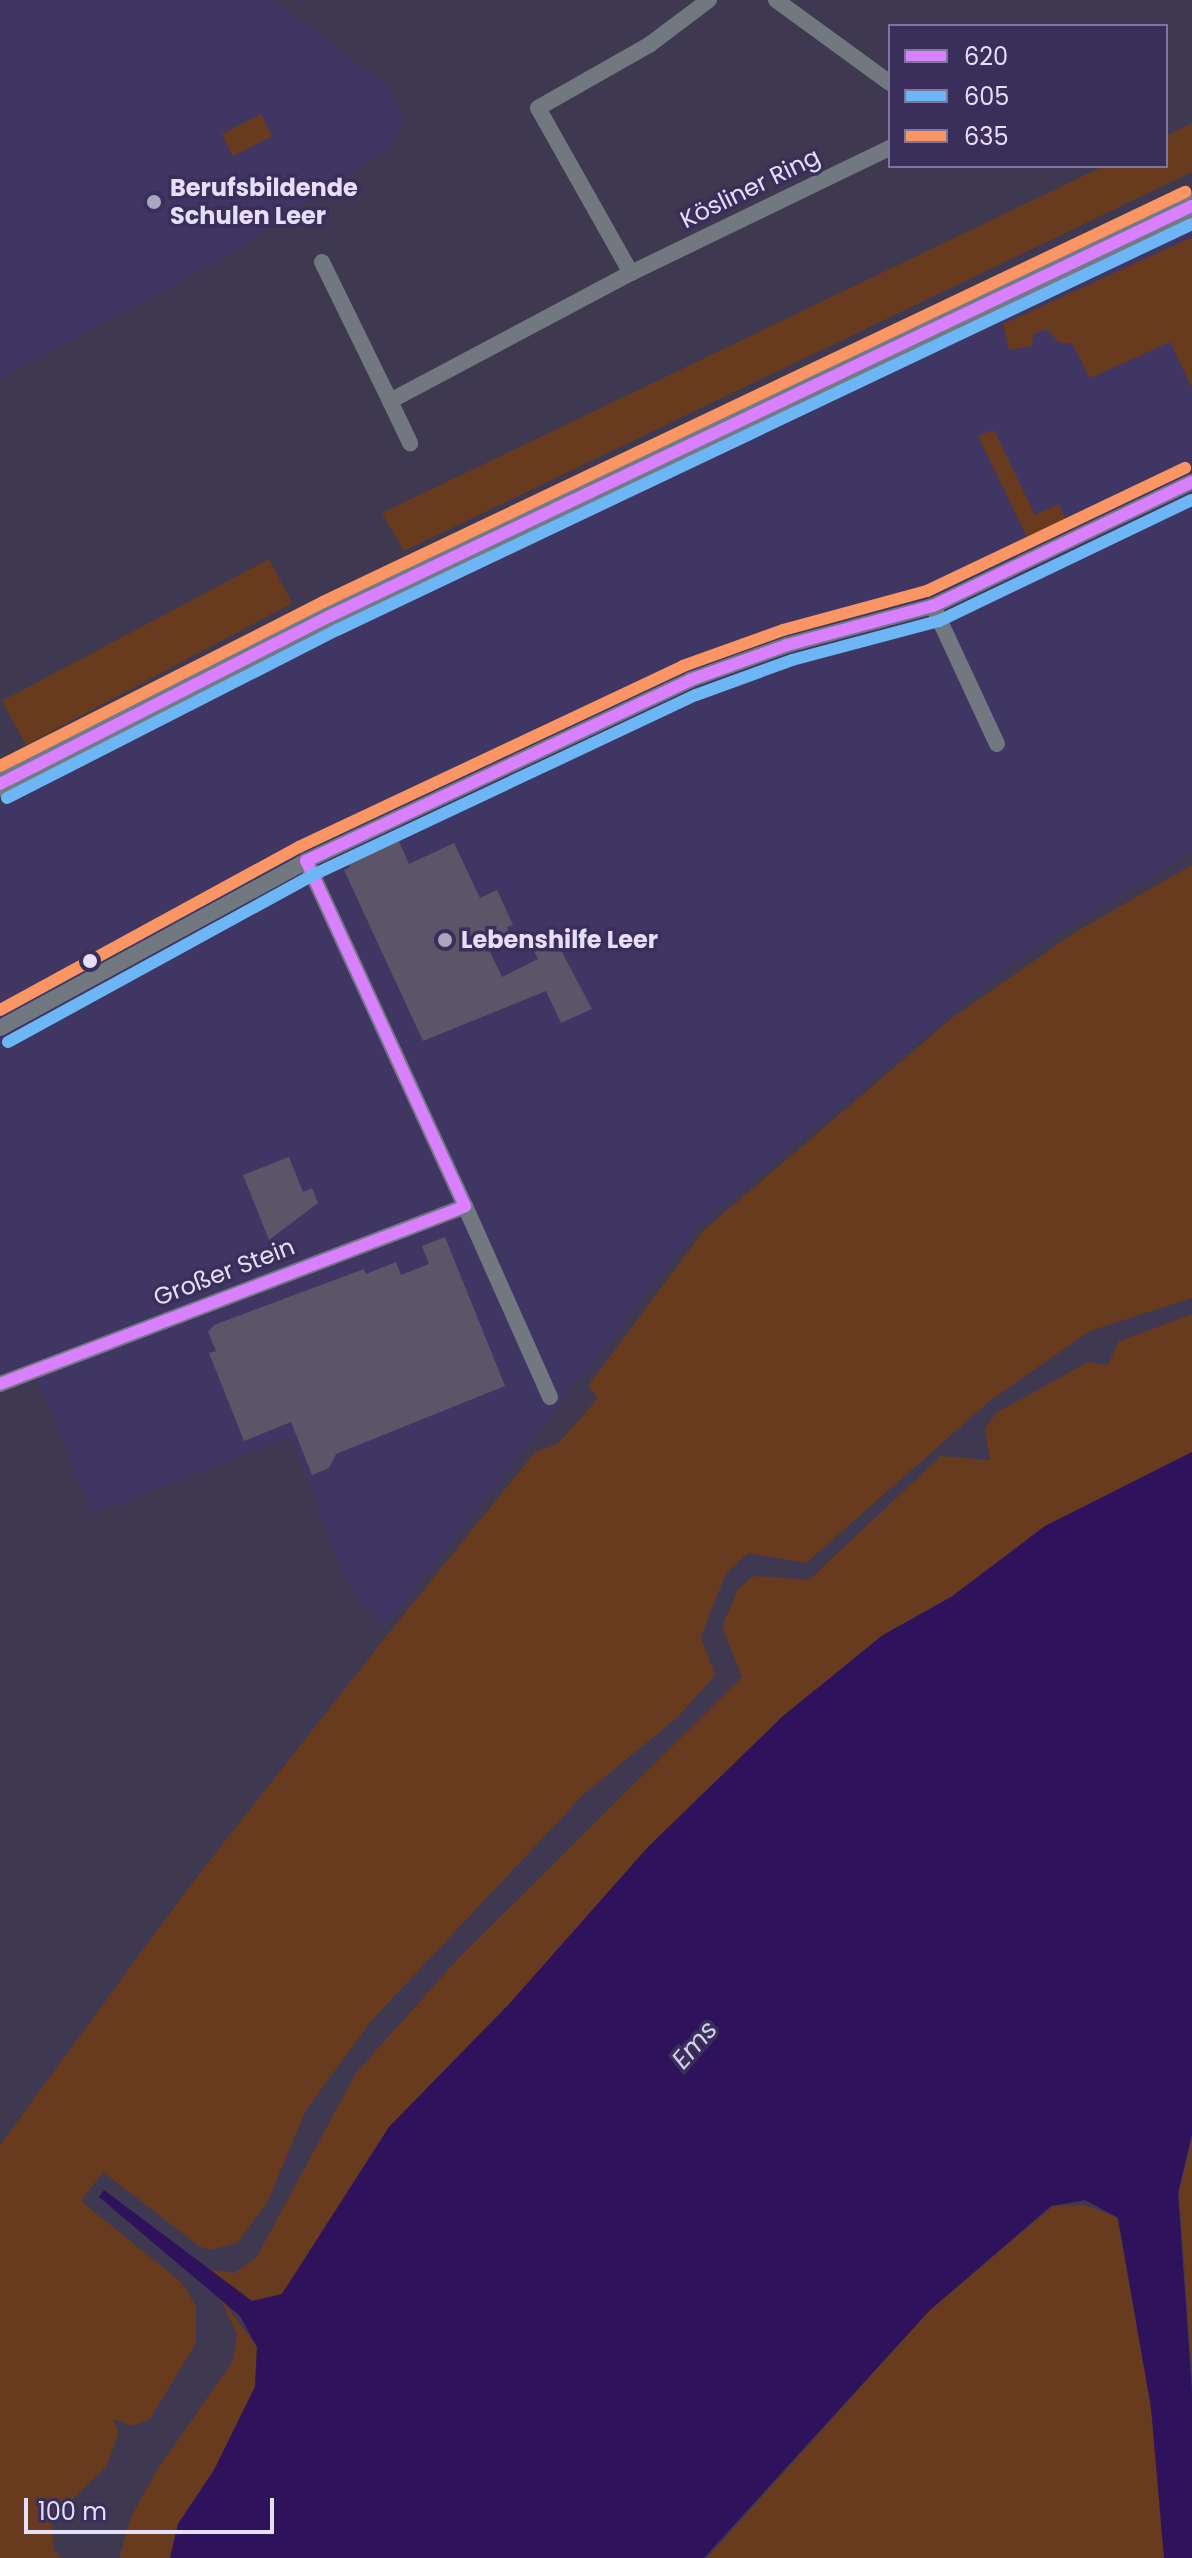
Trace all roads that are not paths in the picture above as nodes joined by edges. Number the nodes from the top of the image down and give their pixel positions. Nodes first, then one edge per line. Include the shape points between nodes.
1 (709, 0) edge
2 (776, 0) edge
3 (888, 82) edge
4 (888, 149) edge
5 (1192, 206) edge
6 (322, 262) dead end
7 (631, 273) junction
8 (390, 401) junction
9 (410, 443) dead end
10 (1192, 482) edge
11 (933, 606) junction
12 (997, 744) dead end
13 (0, 784) edge
14 (306, 861) junction
15 (0, 1028) edge
16 (465, 1206) junction
17 (0, 1384) edge
18 (550, 1397) dead end

1 - 7 street via 649,45 538,108
2 - 3 street
4 - 7 street, Kösliner Ring
5 - 13 main road via 330,616
6 - 8 street
7 - 8 street, Kösliner Ring
8 - 9 street
10 - 11 street
11 - 12 street
11 - 14 street via 787,645 690,680
14 - 15 street
14 - 16 street
16 - 17 street, Großer Stein
16 - 18 street

